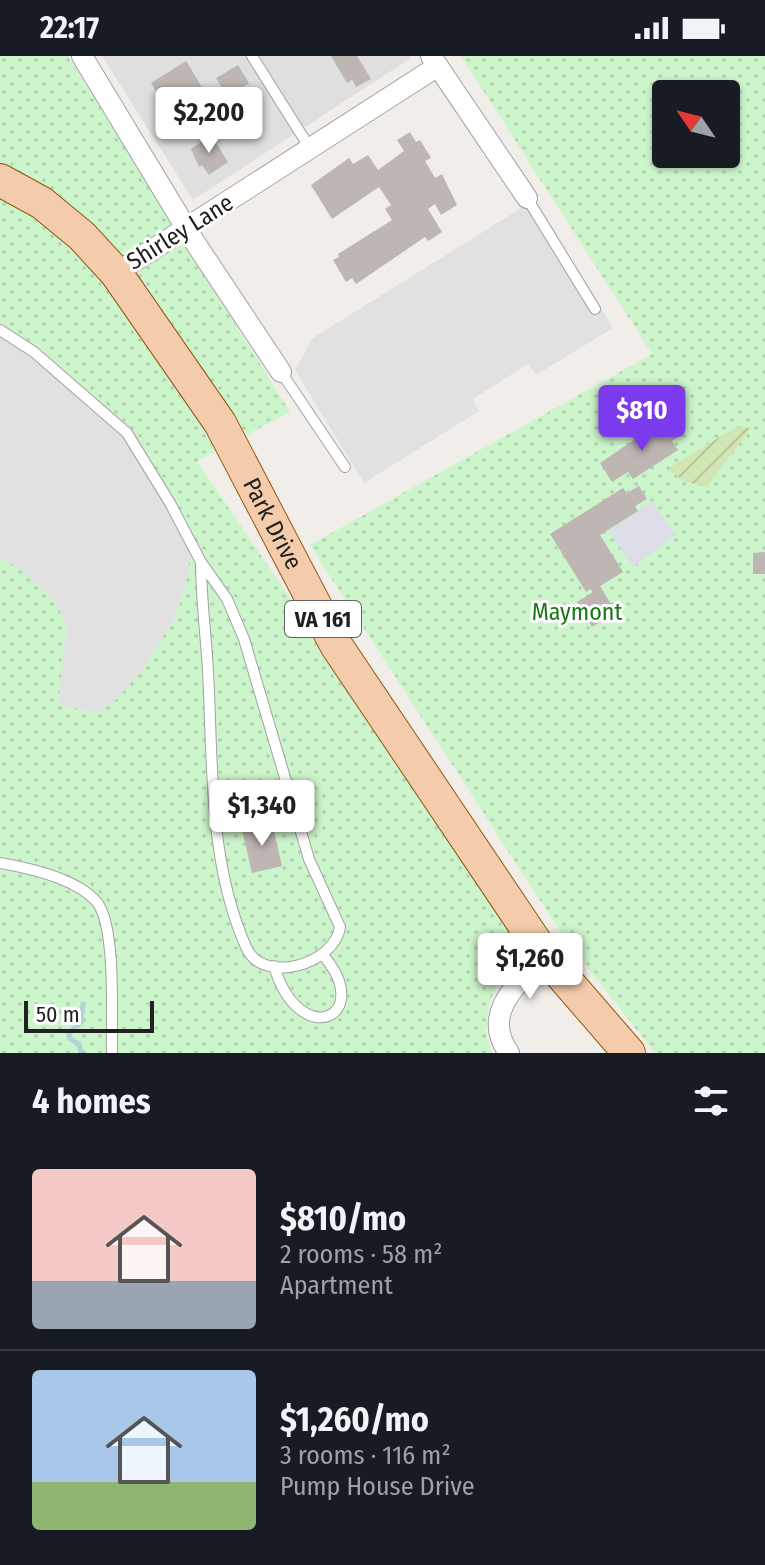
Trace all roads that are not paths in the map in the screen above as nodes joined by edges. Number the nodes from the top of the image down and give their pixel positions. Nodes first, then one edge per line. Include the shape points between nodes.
1 (82, 56) edge
2 (252, 56) edge
3 (436, 59) edge
4 (311, 150) junction
5 (0, 180) edge
6 (527, 198) joint
7 (186, 228) junction
8 (116, 273) junction
9 (595, 309) dead end
10 (0, 330) edge
11 (281, 372) joint
12 (345, 467) dead end
13 (201, 562) junction
14 (0, 863) edge
15 (322, 954) junction
16 (545, 956) junction
17 (274, 966) junction
18 (303, 1027) dead end
19 (329, 1029) dead end
20 (112, 1053) edge
21 (509, 1053) edge
22 (629, 1053) edge

1 - 7 street
2 - 4 lane
3 - 4 street, Shirley Lane
3 - 6 street
4 - 7 street, Shirley Lane
5 - 8 main road, Park Drive / VA 161 via 42,203
6 - 9 lane
7 - 8 street, Shirley Lane
7 - 11 street
8 - 16 main road, Park Drive / VA 161 via 220,423 336,645
10 - 13 lane via 34,352 127,433
11 - 12 lane
13 - 15 lane via 227,599 244,639 309,859 337,915 338,939
13 - 17 lane via 213,801 225,874 246,948 263,966
14 - 20 lane via 51,877 99,904 108,940
15 - 17 lane via 292,966
15 - 19 lane via 340,988 340,1012
16 - 21 street via 504,998 499,1030
16 - 22 main road, Park Drive / VA 161
17 - 18 lane via 281,996

